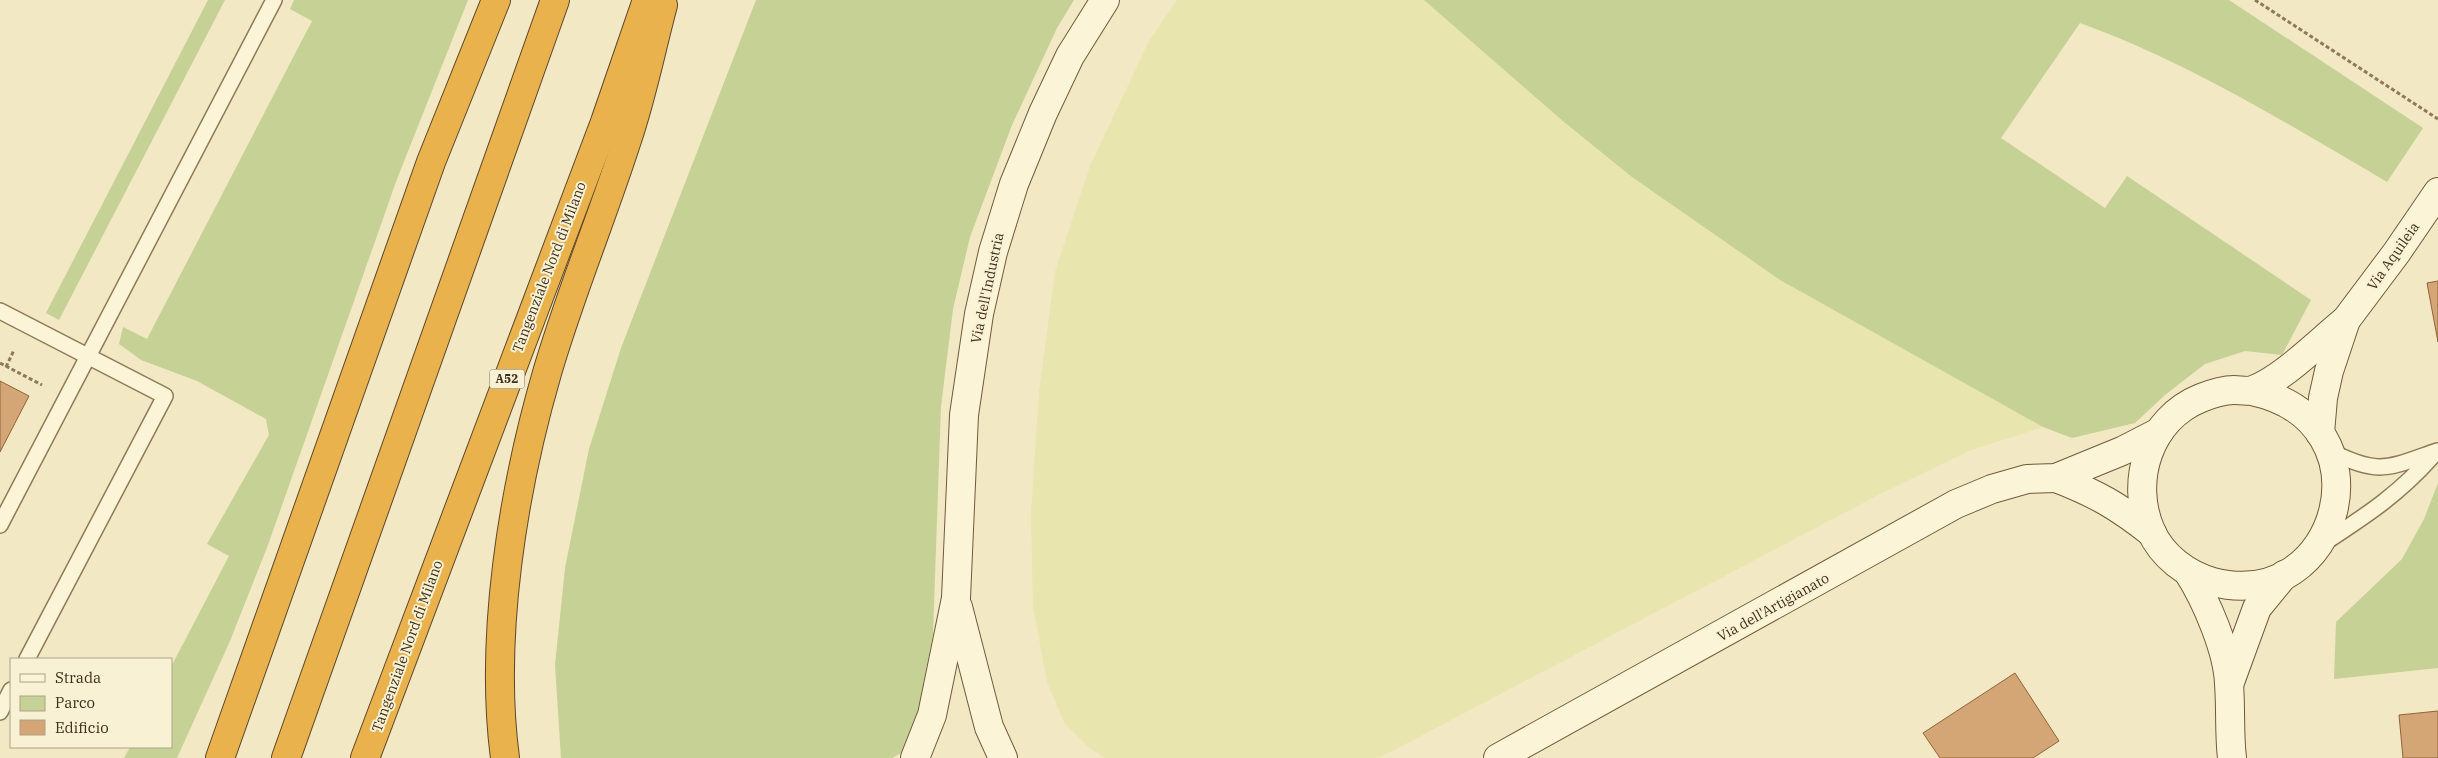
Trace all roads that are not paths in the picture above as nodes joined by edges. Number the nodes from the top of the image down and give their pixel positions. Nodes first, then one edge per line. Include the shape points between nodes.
1 (274, 0) edge
2 (496, 0) edge
3 (555, 0) edge
4 (647, 0) edge
5 (664, 0) edge
6 (1105, 0) edge
7 (2438, 192) edge
8 (0, 311) edge
9 (2346, 320) junction
10 (88, 356) junction
11 (2252, 391) junction
12 (2159, 432) junction
13 (2325, 442) junction
14 (2438, 451) edge
15 (2056, 478) junction
16 (0, 525) edge
17 (2152, 533) junction
18 (2316, 549) junction
19 (2188, 572) junction
20 (2284, 575) junction
21 (956, 598) junction
22 (28, 658) edge
23 (2230, 682) junction
24 (10, 692) edge
25 (0, 712) edge
26 (220, 758) edge
27 (286, 758) edge
28 (366, 758) edge
29 (505, 758) edge
30 (915, 758) edge
31 (1003, 758) edge
32 (1498, 758) edge
33 (2232, 758) edge

1 - 10 lane
2 - 26 highway via 432,162
3 - 27 highway
4 - 28 highway, Tangenziale Nord di Milano / A52 via 605,122
5 - 29 highway via 628,139 547,373 526,459 511,542 502,621 500,725
6 - 21 main road, Via dell'Industria via 1070,56 1043,113 1014,184 993,252 979,314 964,414
7 - 9 main road, Via Aquileia
8 - 10 lane
9 - 11 main road via 2280,374
9 - 13 main road via 2328,371 2323,398
10 - 16 lane
10 - 22 lane via 165,396
11 - 12 main road via 2234,390 2200,398 2184,407
11 - 13 main road via 2272,395 2291,404 2307,417
12 - 15 main road, Via dell'Artigianato
12 - 17 main road via 2144,464 2142,482 2145,516
13 - 14 lane via 2355,464 2370,468 2389,466
13 - 18 main road via 2336,478 2334,512
14 - 18 lane via 2397,494
15 - 17 main road, Via dell'Artigianato via 2120,507
15 - 32 main road, Via dell'Artigianato via 2027,479 1956,504
17 - 19 main road via 2174,561
18 - 20 main road
19 - 20 main road via 2217,583 2244,586 2265,583
19 - 23 main road via 2214,623
20 - 23 main road via 2257,608
21 - 30 main road, Via dell'Industria via 932,715
21 - 31 main road, Via dell'Industria via 986,718
23 - 33 main road
24 - 25 lane

